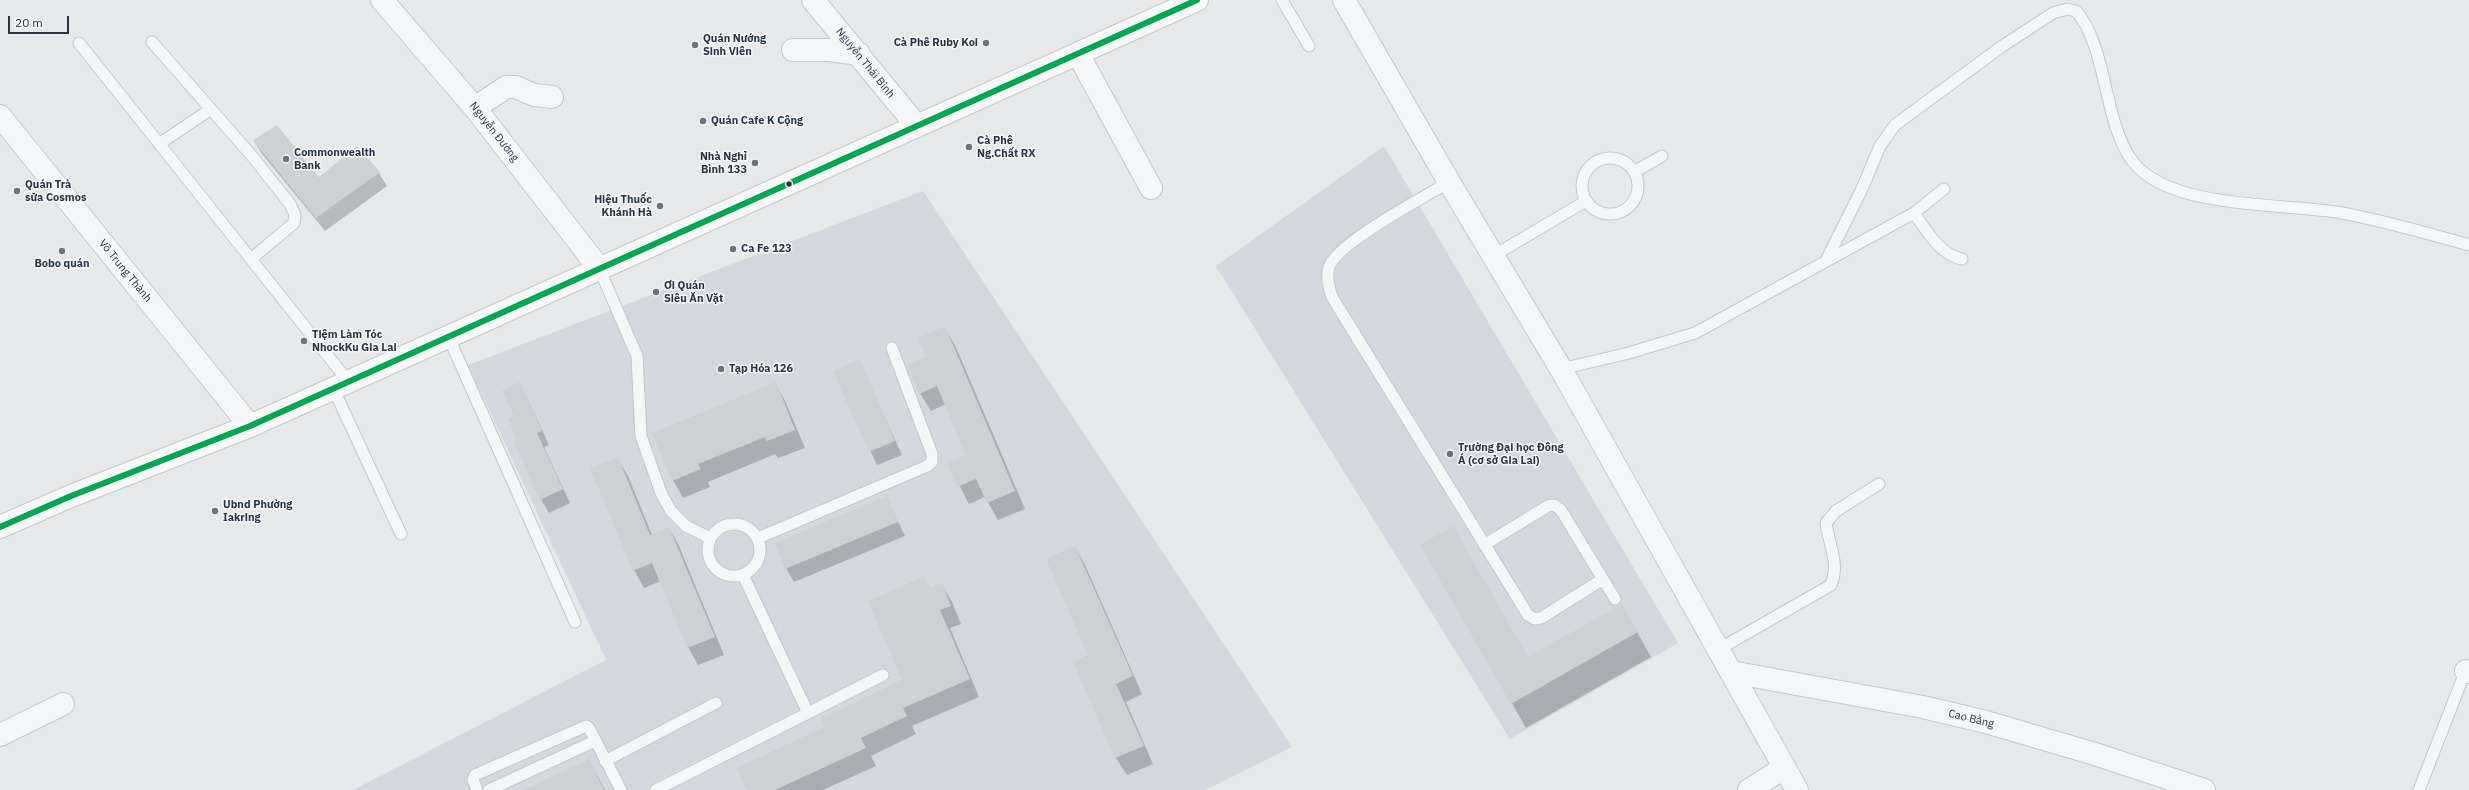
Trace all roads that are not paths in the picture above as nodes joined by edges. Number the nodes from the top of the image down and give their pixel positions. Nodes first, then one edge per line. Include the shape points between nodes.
1 (382, 0) edge
2 (813, 0) edge
3 (1197, 0) edge
4 (1282, 0) edge
5 (1344, 0) edge
6 (152, 42) dead end
7 (80, 43) dead end
8 (1309, 46) dead end
9 (793, 50) dead end
10 (859, 54) junction
11 (1078, 54) junction
12 (552, 97) dead end
13 (475, 108) junction
14 (211, 109) junction
15 (0, 116) edge
16 (917, 126) junction
17 (159, 144) junction
18 (1662, 156) dead end
19 (1634, 172) junction
20 (1449, 182) junction
21 (1151, 188) dead end
22 (1944, 189) dead end
23 (1586, 201) junction
24 (1914, 213) junction
25 (2469, 245) edge
26 (1493, 256) junction
27 (1962, 258) dead end
28 (252, 259) junction
29 (1827, 259) junction
30 (599, 268) junction
31 (448, 336) junction
32 (892, 348) dead end
33 (1561, 369) junction
34 (341, 385) junction
35 (250, 426) junction
36 (1880, 484) dead end
37 (0, 527) edge
38 (401, 534) dead end
39 (710, 538) junction
40 (758, 538) junction
41 (1484, 545) junction
42 (743, 575) junction
43 (1603, 580) junction
44 (1615, 599) dead end
45 (575, 622) dead end
46 (1719, 649) junction
47 (2468, 669) edge
48 (1732, 672) junction
49 (883, 675) dead end
50 (716, 703) dead end
51 (63, 704) dead end
52 (808, 713) junction
53 (0, 735) edge
54 (595, 741) junction
55 (605, 761) junction
56 (1784, 768) junction
57 (477, 790) edge
58 (489, 790) edge
59 (621, 790) edge
60 (656, 790) edge
61 (1749, 790) edge
62 (1797, 790) edge
63 (2204, 790) edge
64 (2419, 790) edge

1 - 13 street, Nguyễn Đường
2 - 10 street, Nguyễn Thái Bình
3 - 11 main road
4 - 8 lane
5 - 20 street
6 - 14 lane
7 - 17 lane
9 - 10 street via 829,50
10 - 16 street, Nguyễn Thái Bình
11 - 16 main road
11 - 21 street
12 - 13 street via 534,95 516,87 506,87
13 - 30 street, Nguyễn Đường
14 - 17 lane
14 - 28 lane via 252,156 290,204 295,215 294,223
15 - 35 street, Võ Trung Thành
16 - 30 main road
17 - 28 lane
18 - 19 lane
19 - 23 lane via 1638,183 1637,194 1624,211 1603,214 1593,209
19 - 23 lane via 1627,164 1617,159 1606,158 1596,162 1587,170 1583,179 1582,190
20 - 26 street
20 - 41 lane via 1361,236 1338,254 1329,267 1327,282 1332,297
22 - 24 lane
23 - 26 lane
24 - 27 lane via 1948,254
24 - 29 lane
25 - 29 lane via 2342,213 2212,199 2164,185 2134,163 2123,146 2088,31 2076,11 2067,9 2053,13 2001,47 1895,125 1880,146 1861,192
26 - 33 street
28 - 34 lane
29 - 33 lane via 1695,333 1629,353
30 - 31 main road
30 - 39 lane via 637,356 641,436 661,493 672,511 686,526
31 - 34 main road
31 - 45 lane
32 - 40 lane via 932,454 932,462
33 - 46 street
34 - 35 main road
34 - 38 lane
35 - 37 main road via 71,496
36 - 46 lane via 1836,511 1826,523 1834,556 1834,576 1831,585
39 - 40 lane via 723,526 740,524 751,529
39 - 42 lane via 707,550 710,561 718,571 728,576
40 - 42 lane via 761,550 758,561 751,571
41 - 43 lane via 1528,615 1535,619
41 - 43 lane via 1548,506 1554,505 1561,510
42 - 52 lane
43 - 44 lane
46 - 48 street
47 - 64 lane
48 - 56 street
48 - 63 street, Cao Bằng via 1923,707 1986,722
49 - 52 lane
50 - 55 lane
51 - 53 street
52 - 60 lane
54 - 55 lane
54 - 57 lane via 589,728 581,727 476,775 473,780
54 - 58 lane
55 - 59 lane
56 - 61 street
56 - 62 street

